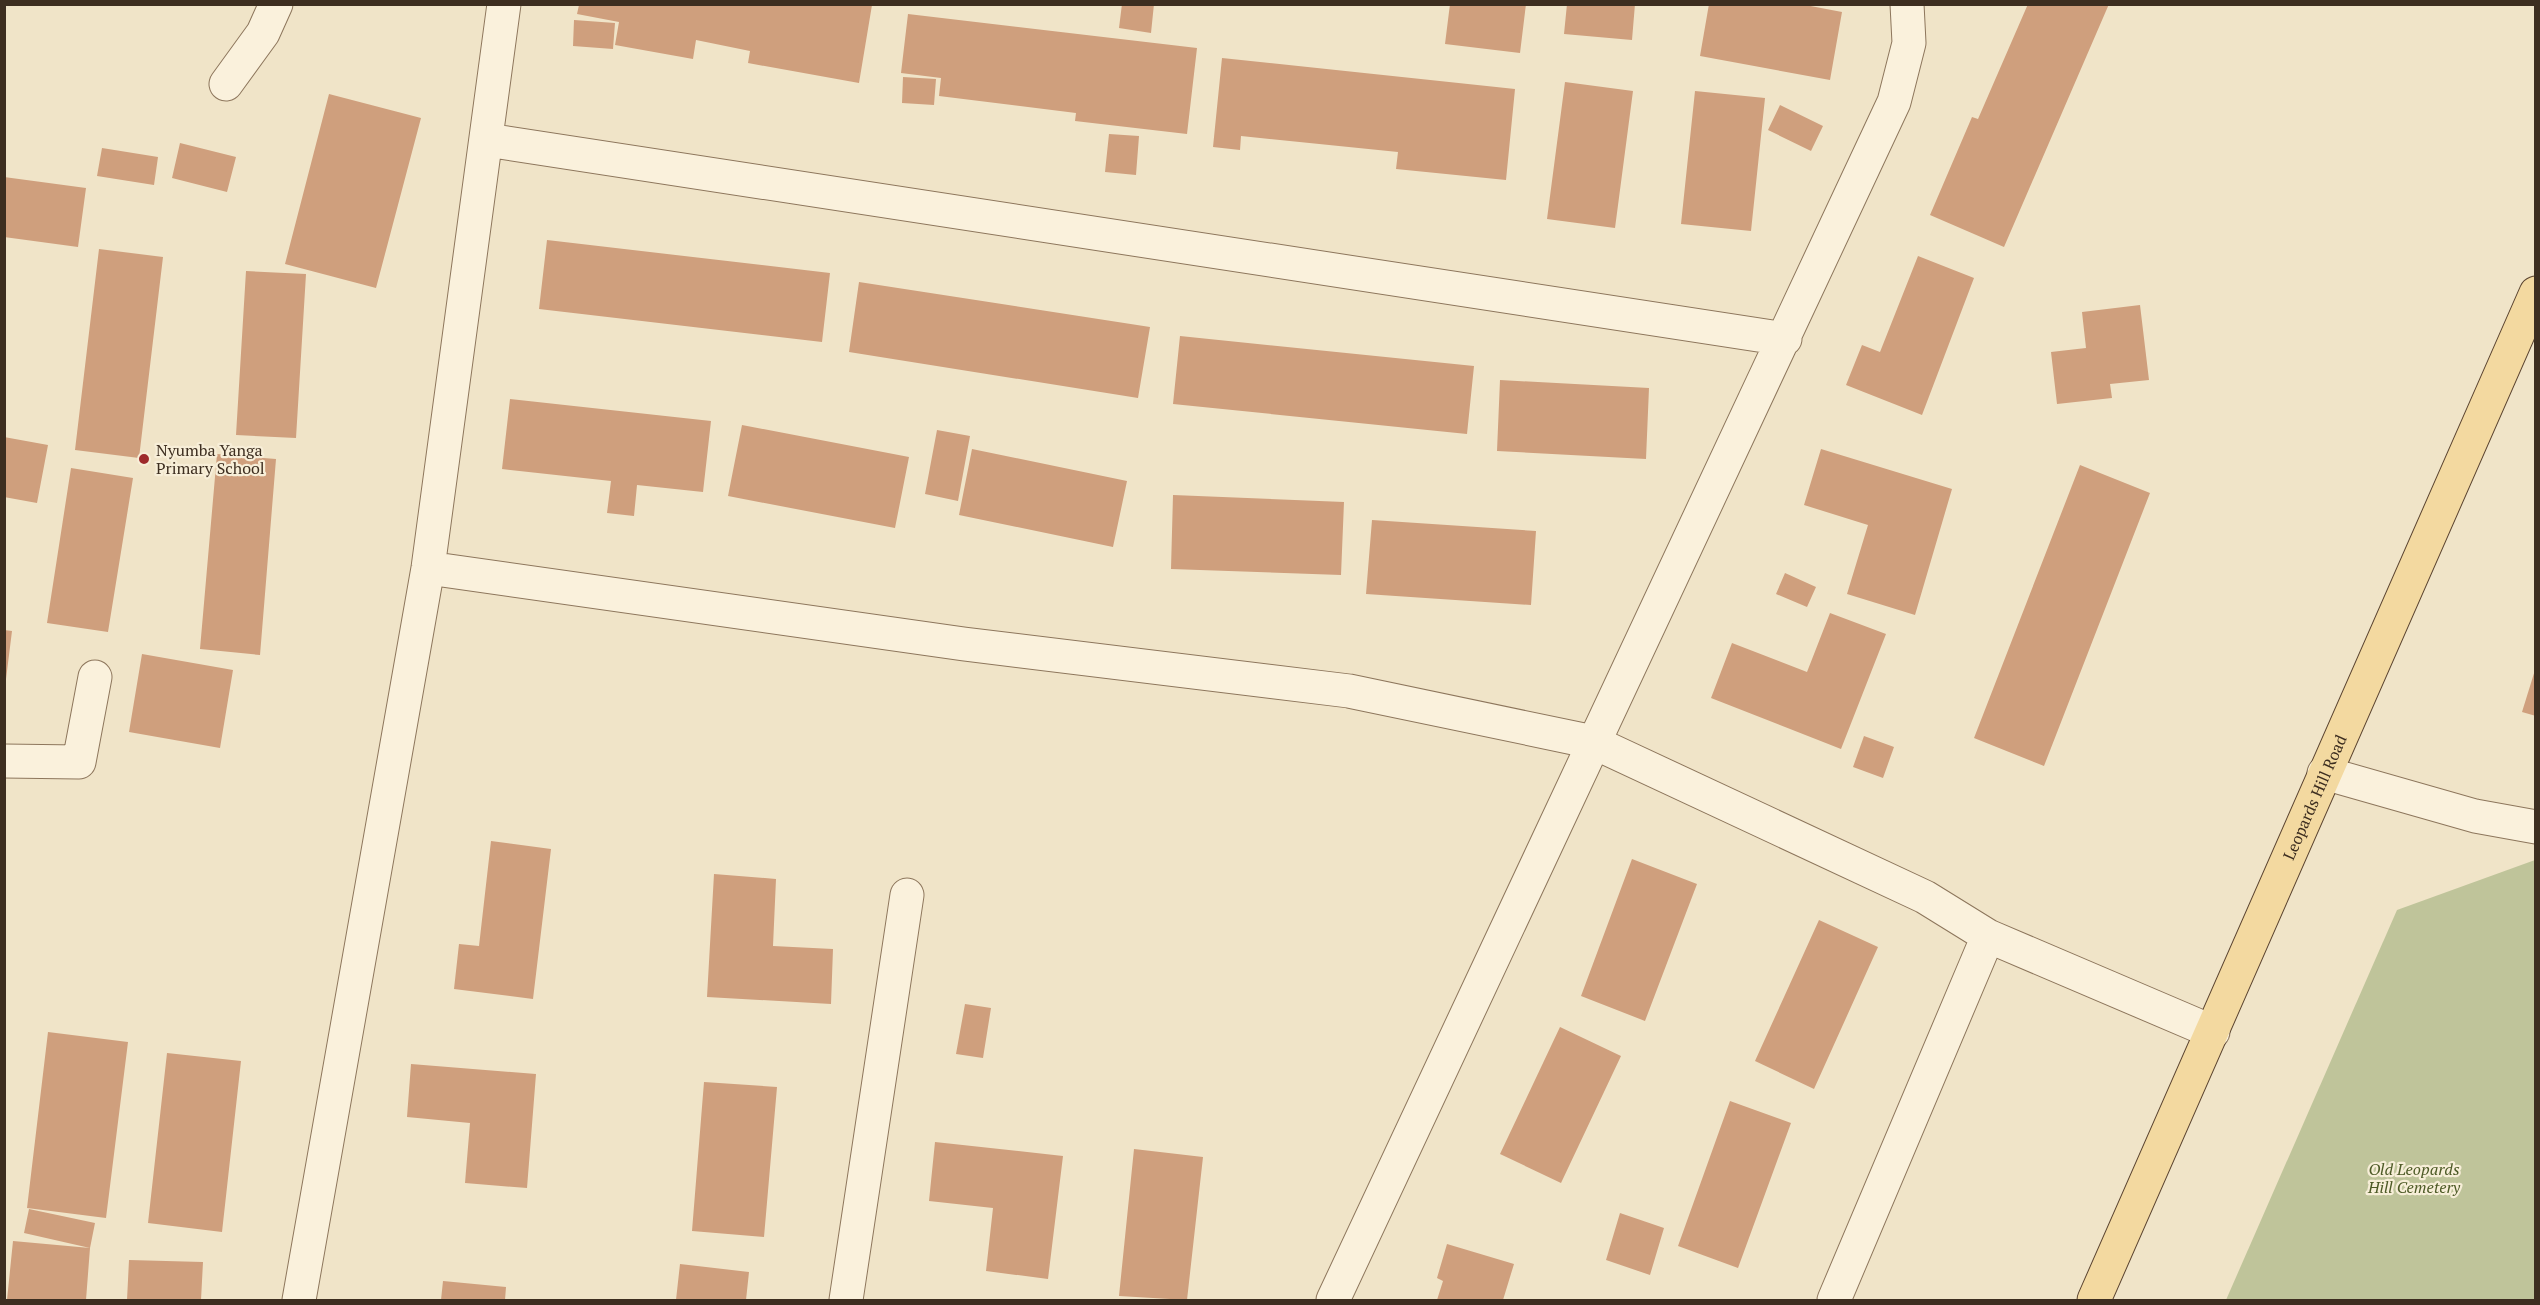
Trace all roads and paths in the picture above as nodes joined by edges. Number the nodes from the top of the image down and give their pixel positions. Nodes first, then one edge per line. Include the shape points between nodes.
1 (276, 4) edge
2 (504, 4) edge
3 (1907, 4) edge
4 (226, 84) dead end
5 (487, 140) junction
6 (2535, 293) edge
7 (1785, 339) junction
8 (428, 568) junction
9 (95, 677) dead end
10 (1593, 742) junction
11 (4, 760) edge
12 (2324, 773) junction
13 (2535, 827) edge
14 (907, 896) dead end
15 (1988, 936) junction
16 (2213, 1032) junction
17 (299, 1300) edge
18 (846, 1300) edge
19 (1333, 1300) edge
20 (1834, 1300) edge
21 (2094, 1300) edge

1 - 4 street via 263,33
2 - 5 street
3 - 7 street via 1909,44 1894,102
5 - 7 street
5 - 8 street
6 - 12 main road, Leopards Hill Road
7 - 10 street
8 - 10 street via 964,644 1349,691
8 - 17 street
9 - 11 street via 79,762
10 - 15 street via 1924,897
10 - 19 street
12 - 13 street via 2475,816
12 - 16 main road, Leopards Hill Road
14 - 18 street
15 - 16 street
15 - 20 street
16 - 21 main road, Leopards Hill Road

